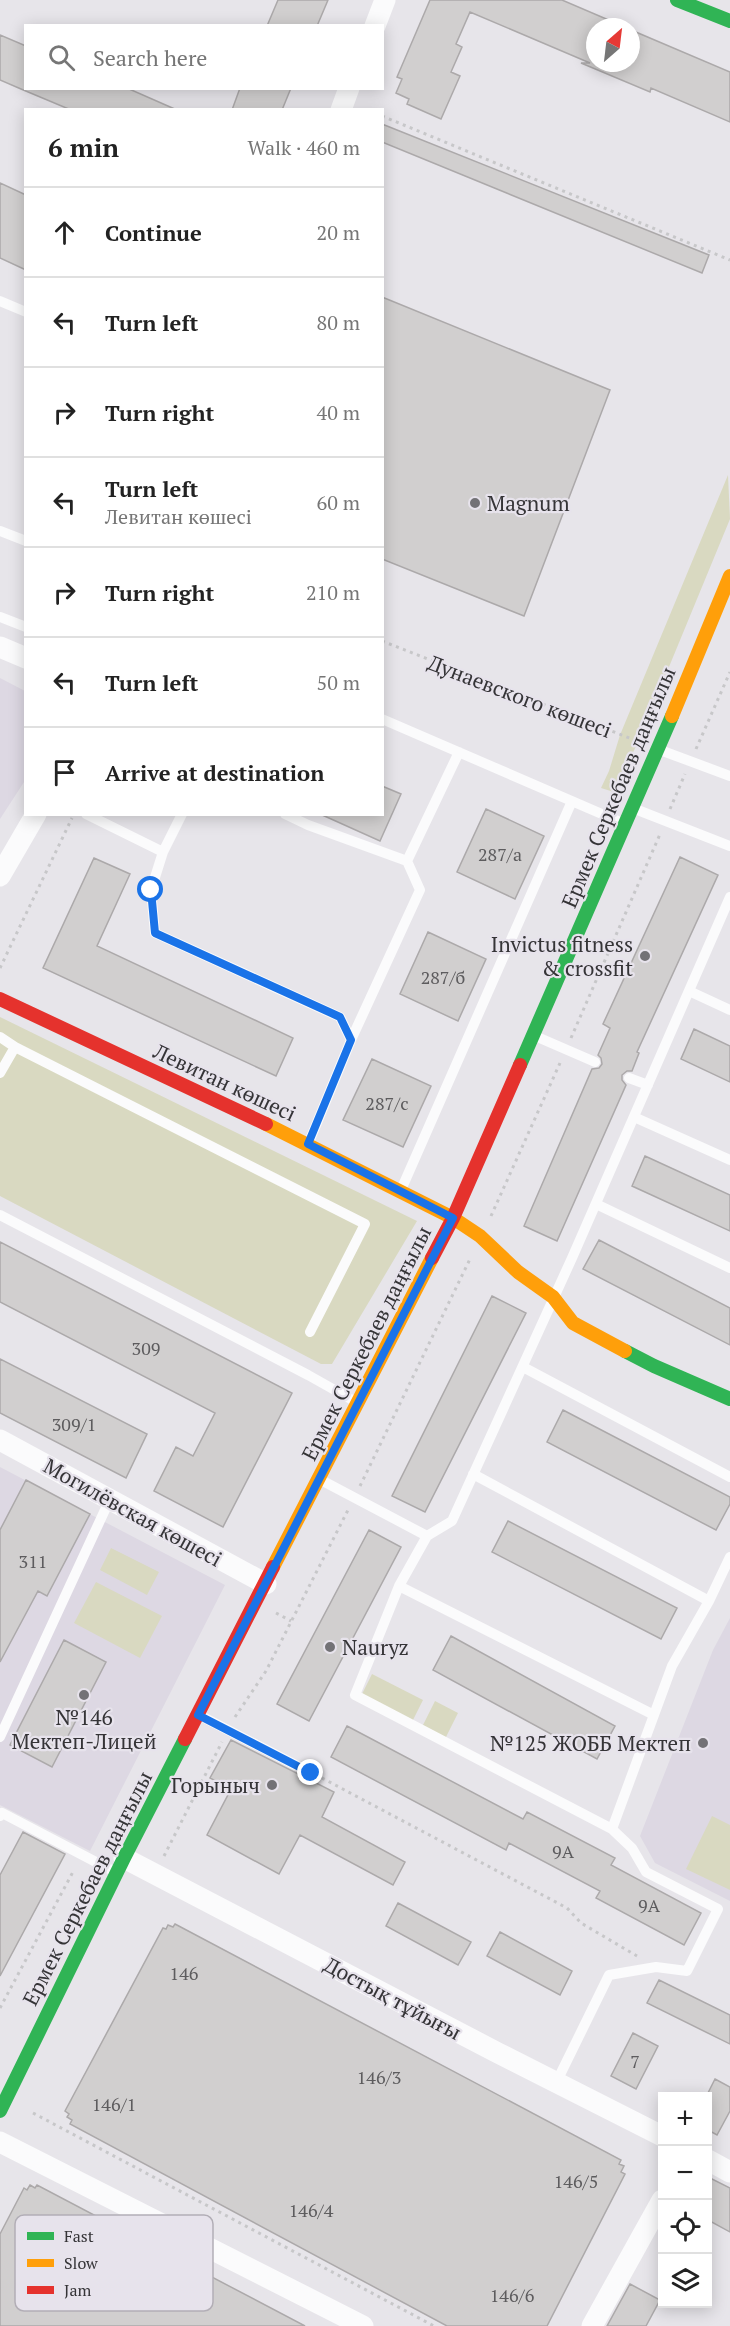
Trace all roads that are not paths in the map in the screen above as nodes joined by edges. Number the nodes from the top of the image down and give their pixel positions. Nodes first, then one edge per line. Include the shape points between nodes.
1 (385, 0) edge
2 (677, 0) edge
3 (730, 21) edge
4 (376, 24) edge
5 (348, 90) edge
6 (341, 108) edge
7 (0, 301) edge
8 (24, 311) edge
9 (0, 531) edge
10 (24, 540) edge
11 (730, 576) edge
12 (0, 617) edge
13 (24, 626) edge
14 (0, 647) edge
15 (24, 657) edge
16 (384, 720) edge
17 (658, 749) junction
18 (459, 752) junction
19 (730, 776) edge
20 (572, 801) junction
21 (632, 808) junction
22 (35, 816) edge
23 (90, 816) edge
24 (181, 816) edge
25 (289, 816) edge
26 (625, 824) junction
27 (730, 846) edge
28 (163, 852) junction
29 (407, 861) junction
30 (0, 876) edge
31 (730, 897) edge
32 (689, 991) junction
33 (0, 999) edge
34 (730, 1010) edge
35 (534, 1035) junction
36 (0, 1037) edge
37 (351, 1040) junction
38 (15, 1047) junction
39 (595, 1062) dead end
40 (0, 1072) edge
41 (629, 1078) dead end
42 (648, 1085) junction
43 (634, 1117) junction
44 (308, 1144) junction
45 (730, 1160) edge
46 (400, 1191) junction
47 (596, 1204) junction
48 (0, 1215) edge
49 (453, 1218) junction
50 (730, 1268) edge
51 (553, 1297) junction
52 (310, 1332) dead end
53 (523, 1367) junction
54 (730, 1399) edge
55 (358, 1403) junction
56 (0, 1440) edge
57 (473, 1474) junction
58 (730, 1477) edge
59 (320, 1479) junction
60 (110, 1499) junction
61 (427, 1536) junction
62 (730, 1557) edge
63 (266, 1584) junction
64 (399, 1586) junction
65 (709, 1601) junction
66 (198, 1715) junction
67 (654, 1715) junction
68 (0, 1737) edge
69 (311, 1773) road end
70 (1, 1814) edge
71 (612, 1829) junction
72 (121, 1865) junction
73 (556, 2083) junction
74 (0, 2111) edge
75 (658, 2134) edge
76 (0, 2142) edge
77 (712, 2162) edge
78 (730, 2172) edge
79 (658, 2209) edge
80 (144, 2215) edge
81 (213, 2250) edge
82 (363, 2326) edge
83 (592, 2326) edge

1 - 4 street
2 - 3 street
5 - 6 street
7 - 8 lane
9 - 10 lane
11 - 17 street, Ермек Серкебаев даңғылы
12 - 13 lane
14 - 15 street
16 - 18 lane
17 - 19 lane
17 - 21 street, Ермек Серкебаев даңғылы
18 - 20 lane
18 - 29 lane
20 - 26 lane
20 - 46 lane
21 - 26 street, Ермек Серкебаев даңғылы
21 - 27 lane
22 - 30 street
23 - 28 lane
24 - 28 lane
25 - 29 lane
26 - 35 street, Ермек Серкебаев даңғылы
28 - 37 lane via 151,890 155,933 340,1017
29 - 37 lane via 420,890
31 - 32 lane
32 - 34 lane
32 - 42 lane
33 - 44 street, Левитан көшесі
35 - 39 lane
35 - 49 street, Ермек Серкебаев даңғылы
36 - 38 lane
37 - 44 lane
38 - 40 lane
38 - 52 lane via 364,1224
41 - 42 lane
42 - 43 lane
43 - 45 lane
43 - 47 lane
44 - 46 street, Левитан көшесі
46 - 49 street, Левитан көшесі
47 - 50 lane
47 - 51 lane
48 - 55 lane
49 - 51 street, Левитан көшесі
49 - 55 street, Ермек Серкебаев даңғылы
51 - 53 lane
51 - 54 street, Левитан көшесі via 573,1323 654,1366
53 - 57 lane
53 - 58 lane
55 - 59 street, Ермек Серкебаев даңғылы
56 - 60 street, Могилёвская көшесі
57 - 61 lane via 452,1521
57 - 65 lane
59 - 61 lane
59 - 63 street, Ермек Серкебаев даңғылы
60 - 63 street, Могилёвская көшесі
60 - 68 lane
61 - 64 lane
62 - 65 lane
63 - 66 street, Ермек Серкебаев даңғылы
64 - 67 lane
64 - 71 lane via 355,1695
65 - 67 lane via 672,1666
66 - 69 lane
66 - 72 street, Ермек Серкебаев даңғылы
67 - 71 lane
70 - 72 lane
71 - 73 lane via 632,1848 646,1872 718,1909 687,1971 656,1967 609,1975
72 - 73 street, Достық тұйығы via 155,1874
72 - 74 street, Ермек Серкебаев даңғылы
73 - 75 street, Достық тұйығы
76 - 80 street
77 - 78 street
79 - 83 street
81 - 82 street

